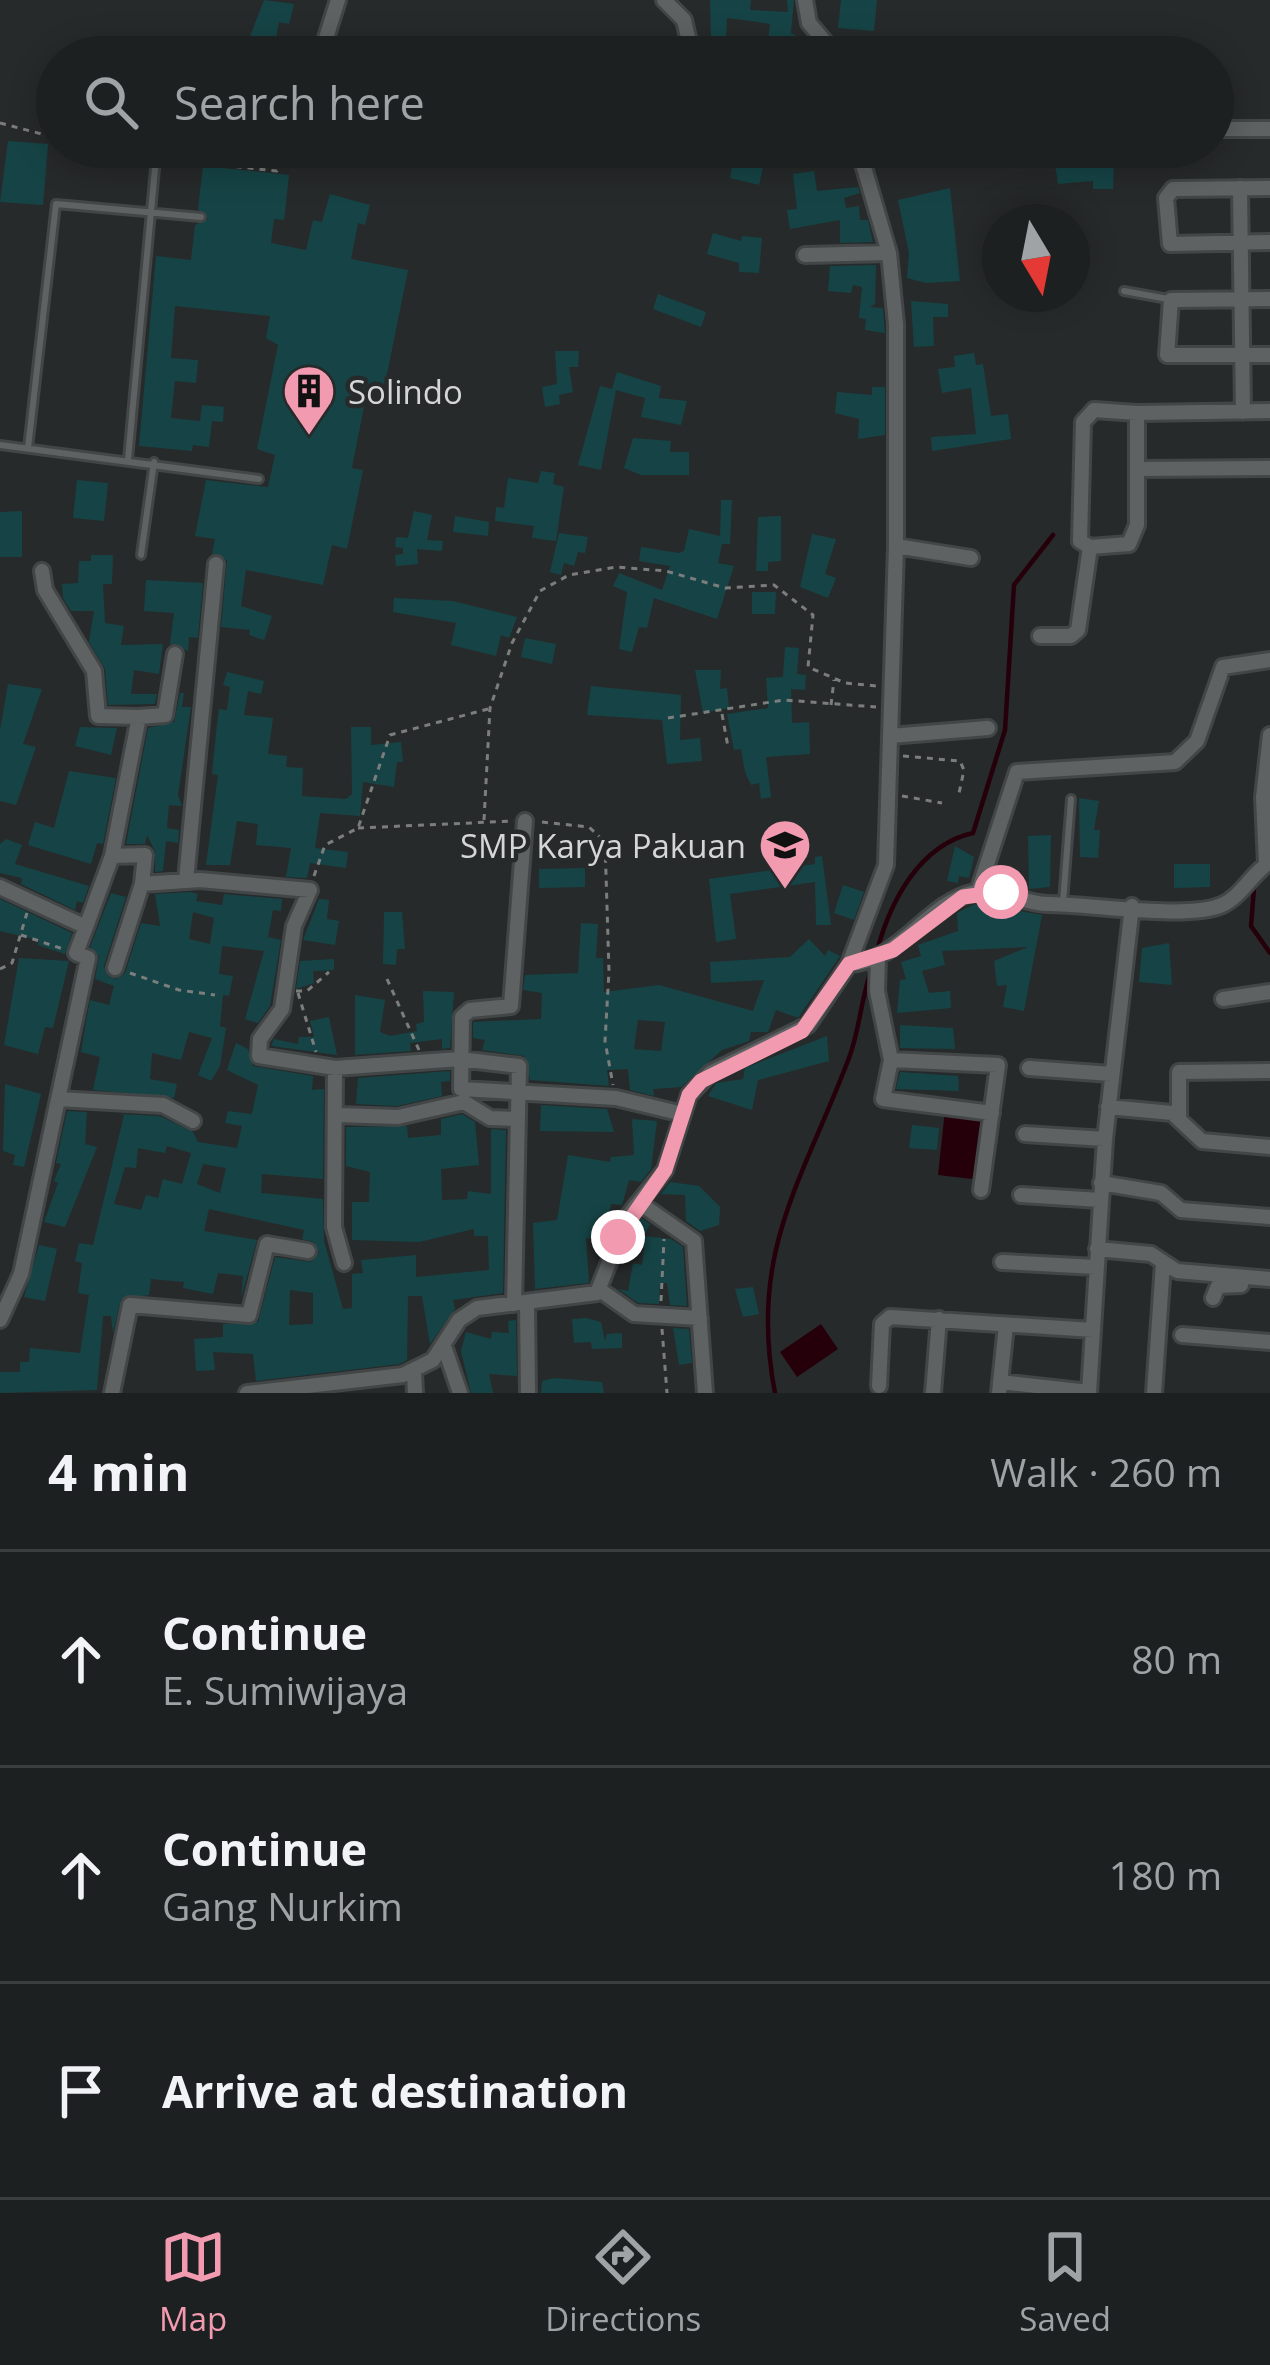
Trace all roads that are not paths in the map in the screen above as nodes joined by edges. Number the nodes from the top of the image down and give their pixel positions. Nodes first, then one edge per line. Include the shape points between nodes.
1 (338, 0) edge
2 (664, 0) edge
3 (805, 0) edge
4 (327, 36) edge
5 (688, 36) edge
6 (820, 36) edge
7 (1234, 129) edge
8 (1270, 129) edge
9 (155, 168) edge
10 (864, 168) edge
11 (1240, 188) junction
12 (1270, 188) edge
13 (152, 210) junction
14 (201, 217) dead end
15 (1270, 242) edge
16 (1241, 243) junction
17 (890, 253) junction
18 (805, 255) dead end
19 (1124, 291) dead end
20 (1242, 299) junction
21 (1270, 299) edge
22 (1171, 300) junction
23 (1243, 355) junction
24 (1270, 355) edge
25 (1243, 412) junction
26 (1270, 412) edge
27 (1137, 413) junction
28 (0, 445) edge
29 (28, 448) junction
30 (128, 459) junction
31 (154, 462) junction
32 (1270, 468) edge
33 (1137, 469) junction
34 (259, 479) dead end
35 (896, 546) junction
36 (1090, 547) junction
37 (141, 555) dead end
38 (971, 558) dead end
39 (216, 564) dead end
40 (42, 571) dead end
41 (1040, 636) dead end
42 (175, 654) dead end
43 (1270, 660) edge
44 (139, 717) junction
45 (988, 728) dead end
46 (1270, 734) edge
47 (890, 736) junction
48 (1071, 799) dead end
49 (525, 821) dead end
50 (112, 856) junction
51 (1268, 863) edge
52 (186, 880) junction
53 (142, 884) junction
54 (0, 887) edge
55 (978, 892) junction
56 (1063, 902) junction
57 (1132, 906) junction
58 (86, 927) junction
59 (867, 960) junction
60 (115, 968) road end
61 (1270, 992) edge
62 (1222, 1000) dead end
63 (460, 1059) junction
64 (891, 1060) junction
65 (335, 1068) junction
66 (1029, 1068) dead end
67 (1270, 1072) edge
68 (1112, 1074) junction
69 (519, 1096) junction
70 (58, 1099) junction
71 (1108, 1106) junction
72 (992, 1113) junction
73 (683, 1114) junction
74 (338, 1115) junction
75 (1180, 1117) junction
76 (518, 1119) junction
77 (193, 1121) dead end
78 (1025, 1134) dead end
79 (1105, 1138) junction
80 (1270, 1147) edge
81 (981, 1190) dead end
82 (1101, 1192) junction
83 (1021, 1195) dead end
84 (641, 1204) junction
85 (1270, 1217) edge
86 (1097, 1249) junction
87 (308, 1251) dead end
88 (1002, 1262) dead end
89 (344, 1263) dead end
90 (1163, 1264) junction
91 (1096, 1267) junction
92 (1270, 1282) edge
93 (600, 1290) junction
94 (1213, 1298) dead end
95 (520, 1304) junction
96 (2, 1311) edge
97 (700, 1318) junction
98 (939, 1319) junction
99 (1006, 1325) junction
100 (1093, 1330) junction
101 (1182, 1335) dead end
102 (1270, 1342) edge
103 (444, 1346) junction
104 (414, 1372) junction
105 (879, 1386) dead end
106 (999, 1388) edge
107 (344, 1389) edge
108 (112, 1393) edge
109 (247, 1393) edge
110 (415, 1393) edge
111 (460, 1393) edge
112 (528, 1393) edge
113 (705, 1393) edge
114 (933, 1393) edge
115 (1089, 1393) edge
116 (1154, 1393) edge

1 - 4 street
2 - 5 street
3 - 6 street
7 - 8 street
9 - 13 lane
10 - 17 street
11 - 12 street
11 - 16 street
11 - 16 street via 1170,190 1166,239
13 - 14 lane
13 - 29 lane via 56,204
13 - 30 lane
15 - 16 street
16 - 20 street
17 - 18 street
17 - 35 street
19 - 22 lane
20 - 21 street
20 - 22 street
20 - 23 street
22 - 23 street via 1167,355
23 - 24 street
23 - 25 street
25 - 26 street
25 - 27 street
27 - 33 street
27 - 36 street via 1084,416 1079,536
28 - 29 lane
29 - 30 lane
30 - 31 lane
31 - 34 lane
31 - 37 lane
32 - 33 street
33 - 36 street via 1135,538
35 - 38 street
35 - 47 street
36 - 41 street via 1078,631
39 - 52 street
40 - 44 street via 45,590 94,671 98,716
42 - 44 street via 165,715
43 - 55 street via 1223,667 1198,741 1175,762 1017,772
44 - 50 street
45 - 47 street
46 - 51 street via 1263,797
47 - 59 street via 886,865
48 - 56 lane
49 - 63 street via 511,1006 464,1012
50 - 53 street via 146,855
50 - 58 street
51 - 57 street via 1217,907
52 - 53 street
52 - 65 street via 310,890 294,926 291,991 257,1054
53 - 60 street
54 - 58 street
55 - 56 street
55 - 59 street
56 - 57 street
57 - 68 street
58 - 70 street via 76,953 88,958
59 - 64 street
59 - 73 street via 802,1031 710,1073
61 - 62 street
63 - 65 street
63 - 69 street via 516,1064
63 - 69 street via 464,1092
64 - 72 street via 884,1101
64 - 72 street via 994,1062
65 - 74 street
66 - 68 street
67 - 75 street via 1179,1072
68 - 71 street
69 - 73 street via 616,1098
69 - 76 street
70 - 77 street via 163,1105
70 - 96 street via 21,1274
71 - 75 street
71 - 79 street
72 - 81 street
73 - 84 street via 665,1170
74 - 76 street via 398,1117 464,1102 490,1118
74 - 89 street via 334,1227
75 - 80 street via 1202,1141
76 - 95 street
78 - 79 street
79 - 82 street
82 - 83 street
82 - 85 street via 1161,1193 1188,1211
82 - 86 street
84 - 93 street via 627,1217
84 - 97 street via 692,1235
86 - 90 street via 1151,1254
86 - 91 street
87 - 108 street via 267,1244 249,1315 130,1305
88 - 91 street
90 - 92 street
90 - 116 street
91 - 100 street
92 - 94 street via 1218,1286
93 - 95 street
93 - 97 street via 634,1314
95 - 103 street via 471,1310
95 - 112 street
97 - 113 street
98 - 99 street
98 - 105 street via 886,1318
98 - 114 street
99 - 100 street
99 - 106 street
100 - 115 street
101 - 102 street
103 - 104 street
103 - 111 street
104 - 107 street
104 - 110 street
106 - 115 street
107 - 109 street

